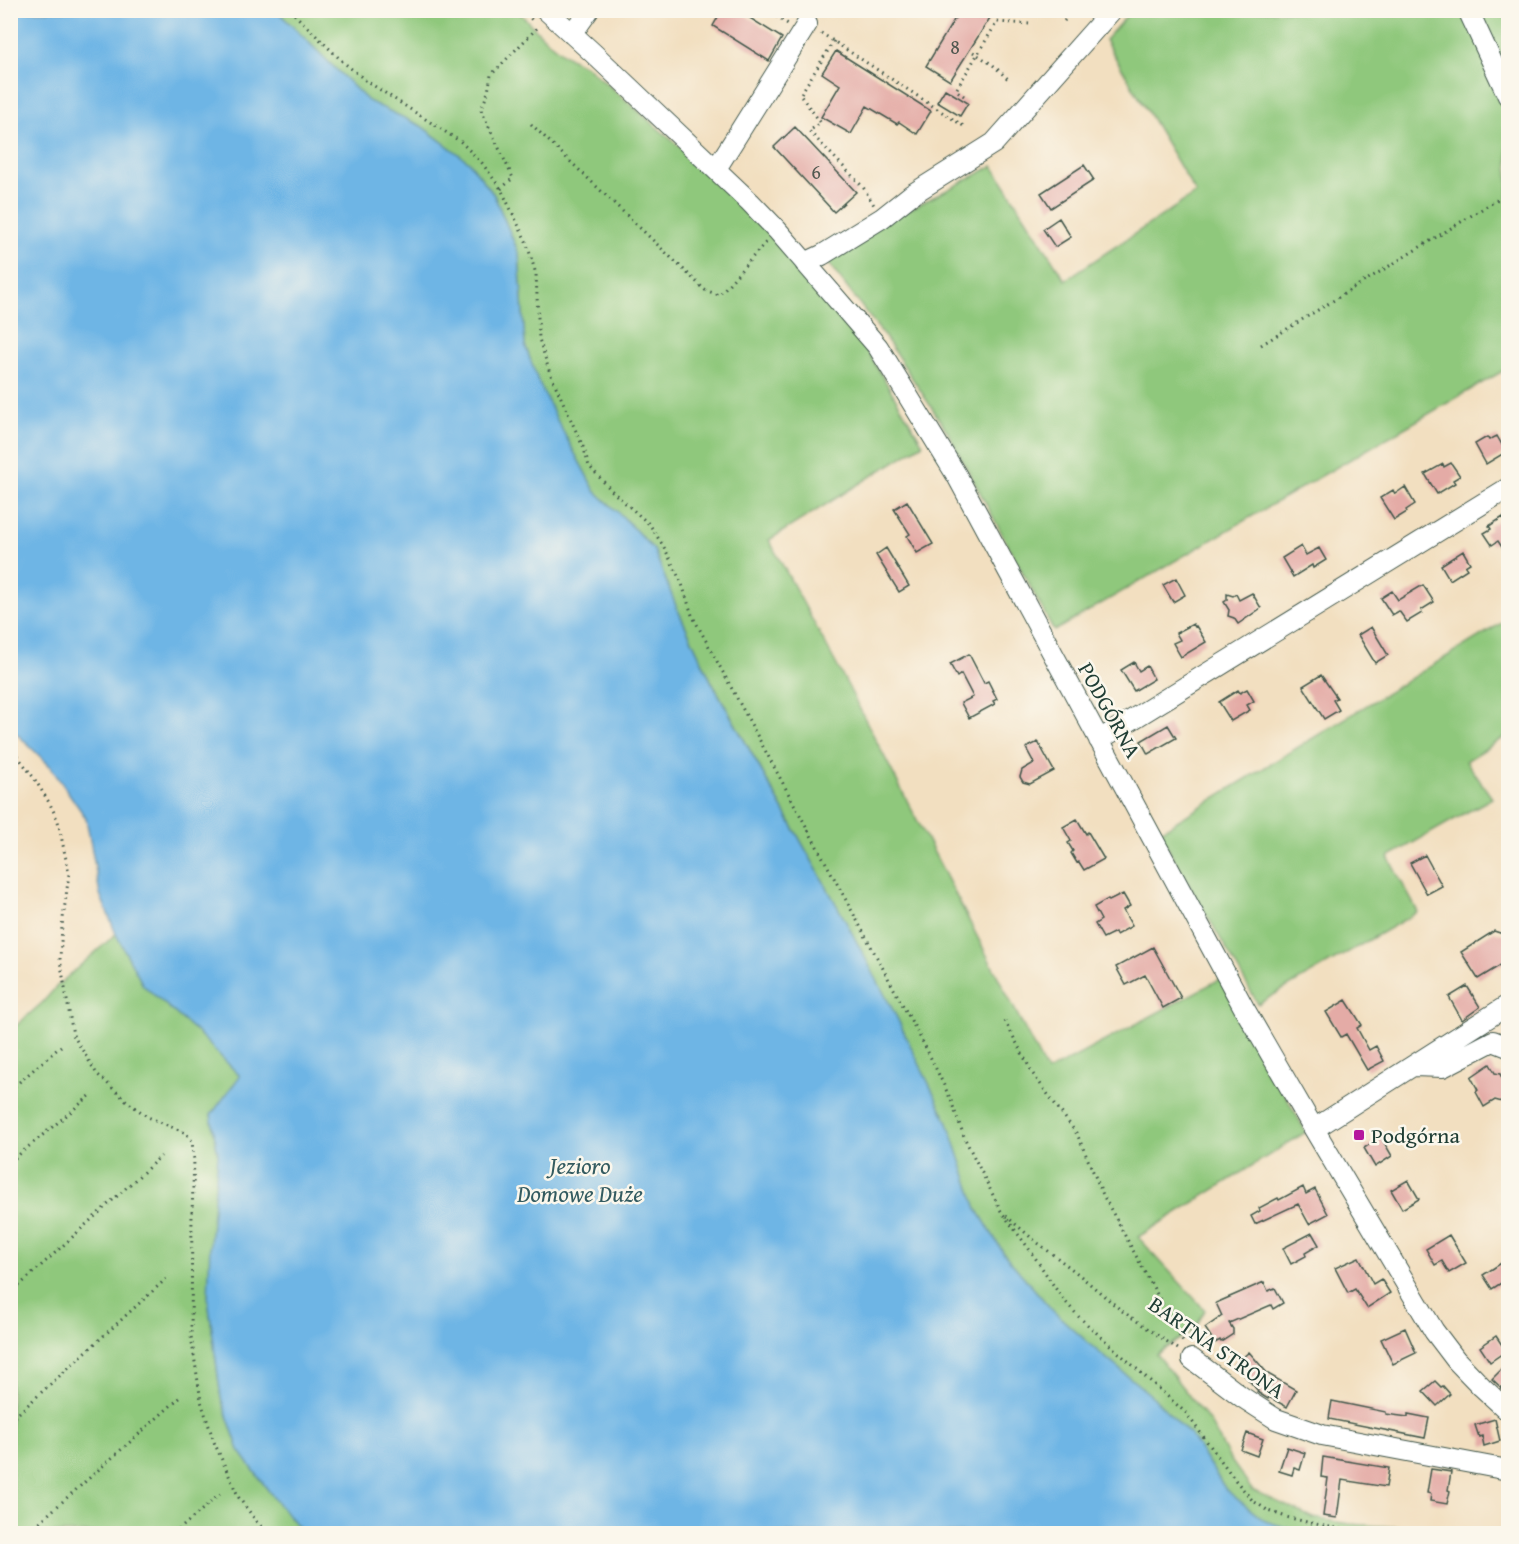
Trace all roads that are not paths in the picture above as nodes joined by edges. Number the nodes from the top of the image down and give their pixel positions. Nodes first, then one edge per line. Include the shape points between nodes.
1 (589, 10) edge
2 (1112, 10) edge
3 (1468, 10) edge
4 (543, 17) edge
5 (805, 29) road end
6 (572, 34) junction
7 (1509, 96) edge
8 (716, 170) junction
9 (805, 263) junction
10 (1509, 488) edge
11 (1099, 740) junction
12 (1509, 1005) edge
13 (1509, 1047) edge
14 (1413, 1066) junction
15 (1314, 1129) junction
16 (1192, 1359) road end
17 (1509, 1411) edge
18 (1509, 1470) edge

1 - 6 street
2 - 9 street via 994,143 882,218
3 - 7 street
4 - 6 street, PODGÓRNA
5 - 8 street
6 - 8 street, PODGÓRNA
8 - 9 street, PODGÓRNA
9 - 11 street, PODGÓRNA via 878,347 957,476
10 - 11 street
11 - 15 street, PODGÓRNA
12 - 14 street
13 - 14 street via 1493,1041 1443,1067
14 - 15 street
15 - 17 street, PODGÓRNA via 1434,1331 1456,1360
16 - 18 street, BARTNA STRONA via 1276,1419 1322,1436

